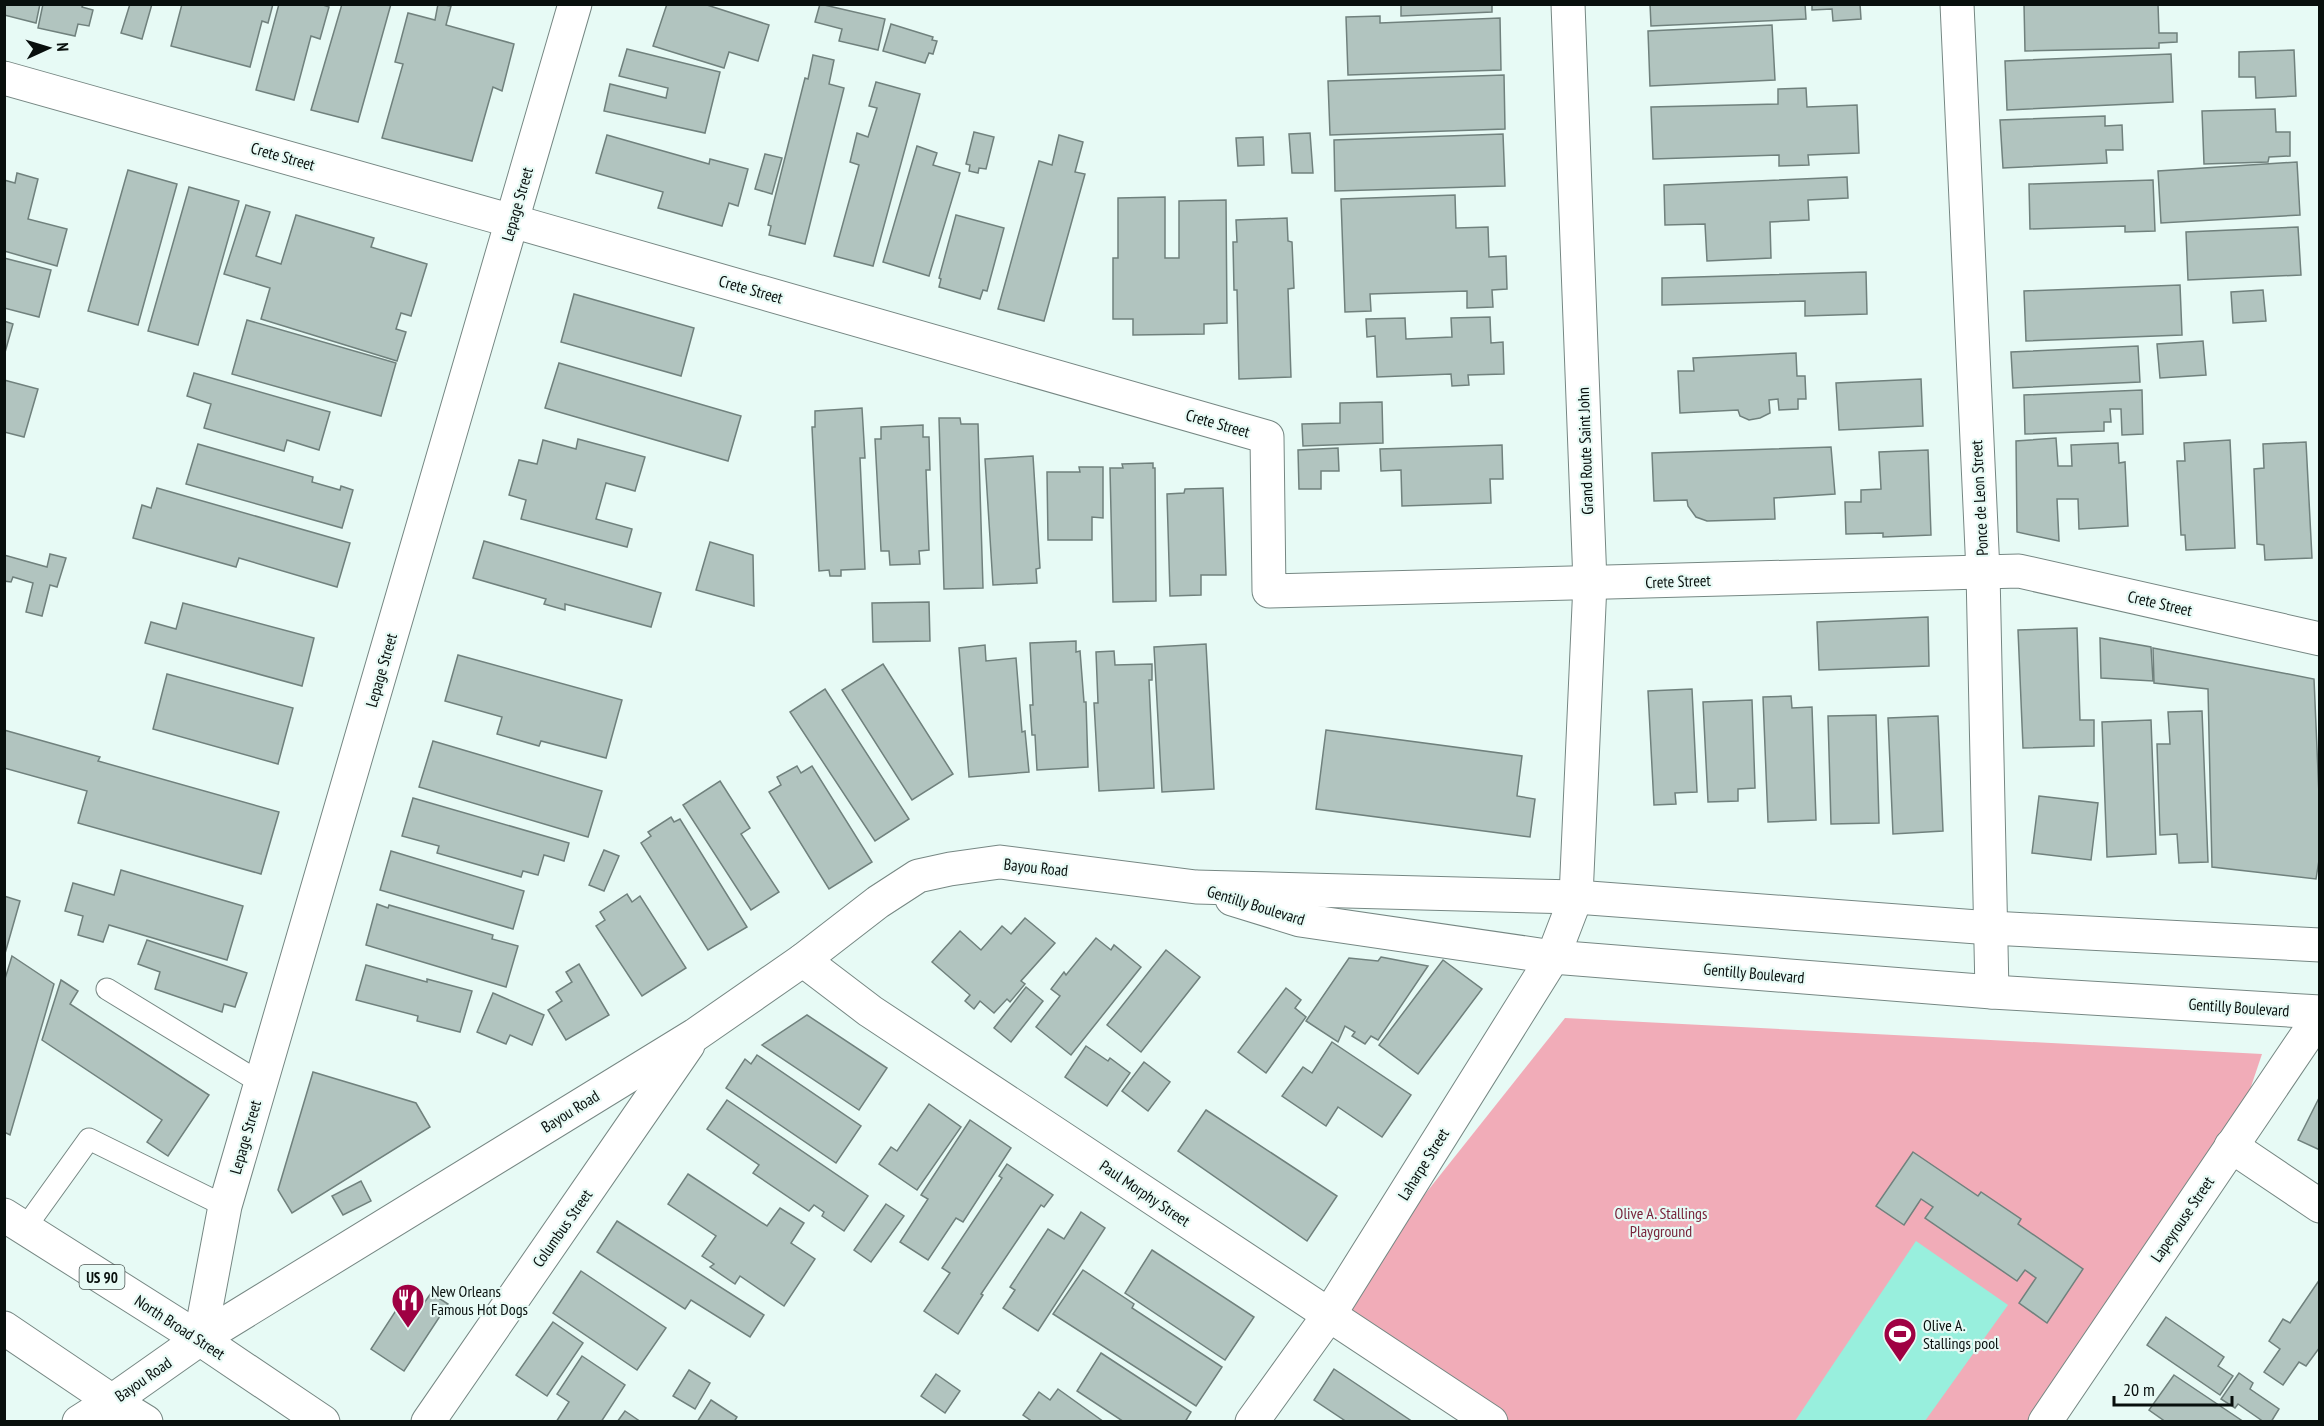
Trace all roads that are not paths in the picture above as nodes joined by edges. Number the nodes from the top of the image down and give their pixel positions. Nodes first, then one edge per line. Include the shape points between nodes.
1 (575, 4) edge
2 (1568, 4) edge
3 (1957, 4) edge
4 (4, 78) edge
5 (512, 221) junction
6 (1983, 572) junction
7 (1590, 583) junction
8 (2319, 639) edge
9 (1077, 871) joint
10 (1196, 887) junction
11 (1576, 897) junction
12 (1990, 928) junction
13 (2319, 945) edge
14 (1553, 957) junction
15 (803, 960) junction
16 (106, 989) dead end
17 (1992, 992) junction
18 (2319, 1014) edge
19 (695, 1035) junction
20 (261, 1083) junction
21 (2231, 1146) junction
22 (225, 1206) junction
23 (2319, 1206) edge
24 (15, 1221) edge
25 (1329, 1315) junction
26 (4, 1328) edge
27 (200, 1339) junction
28 (112, 1401) junction
29 (79, 1422) edge
30 (146, 1422) edge
31 (323, 1422) edge
32 (428, 1422) edge
33 (1252, 1422) edge
34 (1491, 1422) edge
35 (2045, 1422) edge

1 - 5 street, Lepage Street
2 - 7 street, Grand Route Saint John
3 - 6 street, Ponce de Leon Street
4 - 5 street, Crete Street
5 - 7 street, Crete Street via 1267,437 1269,591
5 - 20 street, Lepage Street
6 - 7 street, Crete Street
6 - 8 street, Crete Street via 2019,571
6 - 12 street, Ponce de Leon Street
7 - 11 street, Grand Route Saint John
9 - 10 street, Gentilly Boulevard
9 - 15 street, Bayou Road via 1000,862 918,876
10 - 11 street, Gentilly Boulevard
10 - 14 street, Gentilly Boulevard via 1300,920
11 - 12 street, Gentilly Boulevard
11 - 14 street, Laharpe Street
12 - 13 street, Gentilly Boulevard
12 - 17 street, Ponce de Leon Street
14 - 17 street, Gentilly Boulevard
14 - 25 street, Laharpe Street
15 - 19 street, Bayou Road
15 - 25 street, Paul Morphy Street via 870,1011
16 - 20 lane
17 - 18 street, Gentilly Boulevard
18 - 21 street, Lapeyrouse Street
19 - 27 street, Bayou Road
19 - 32 street, Columbus Street
20 - 22 street, Lepage Street
21 - 23 street
21 - 35 street, Lapeyrouse Street
22 - 24 lane via 89,1139
22 - 27 street, Lepage Street
24 - 27 street, North Broad Street / US 90
25 - 33 street, Laharpe Street
25 - 34 street, Paul Morphy Street
26 - 28 street
27 - 28 street, Bayou Road
27 - 31 street, North Broad Street / US 90
28 - 29 street, Bayou Road
28 - 30 street

